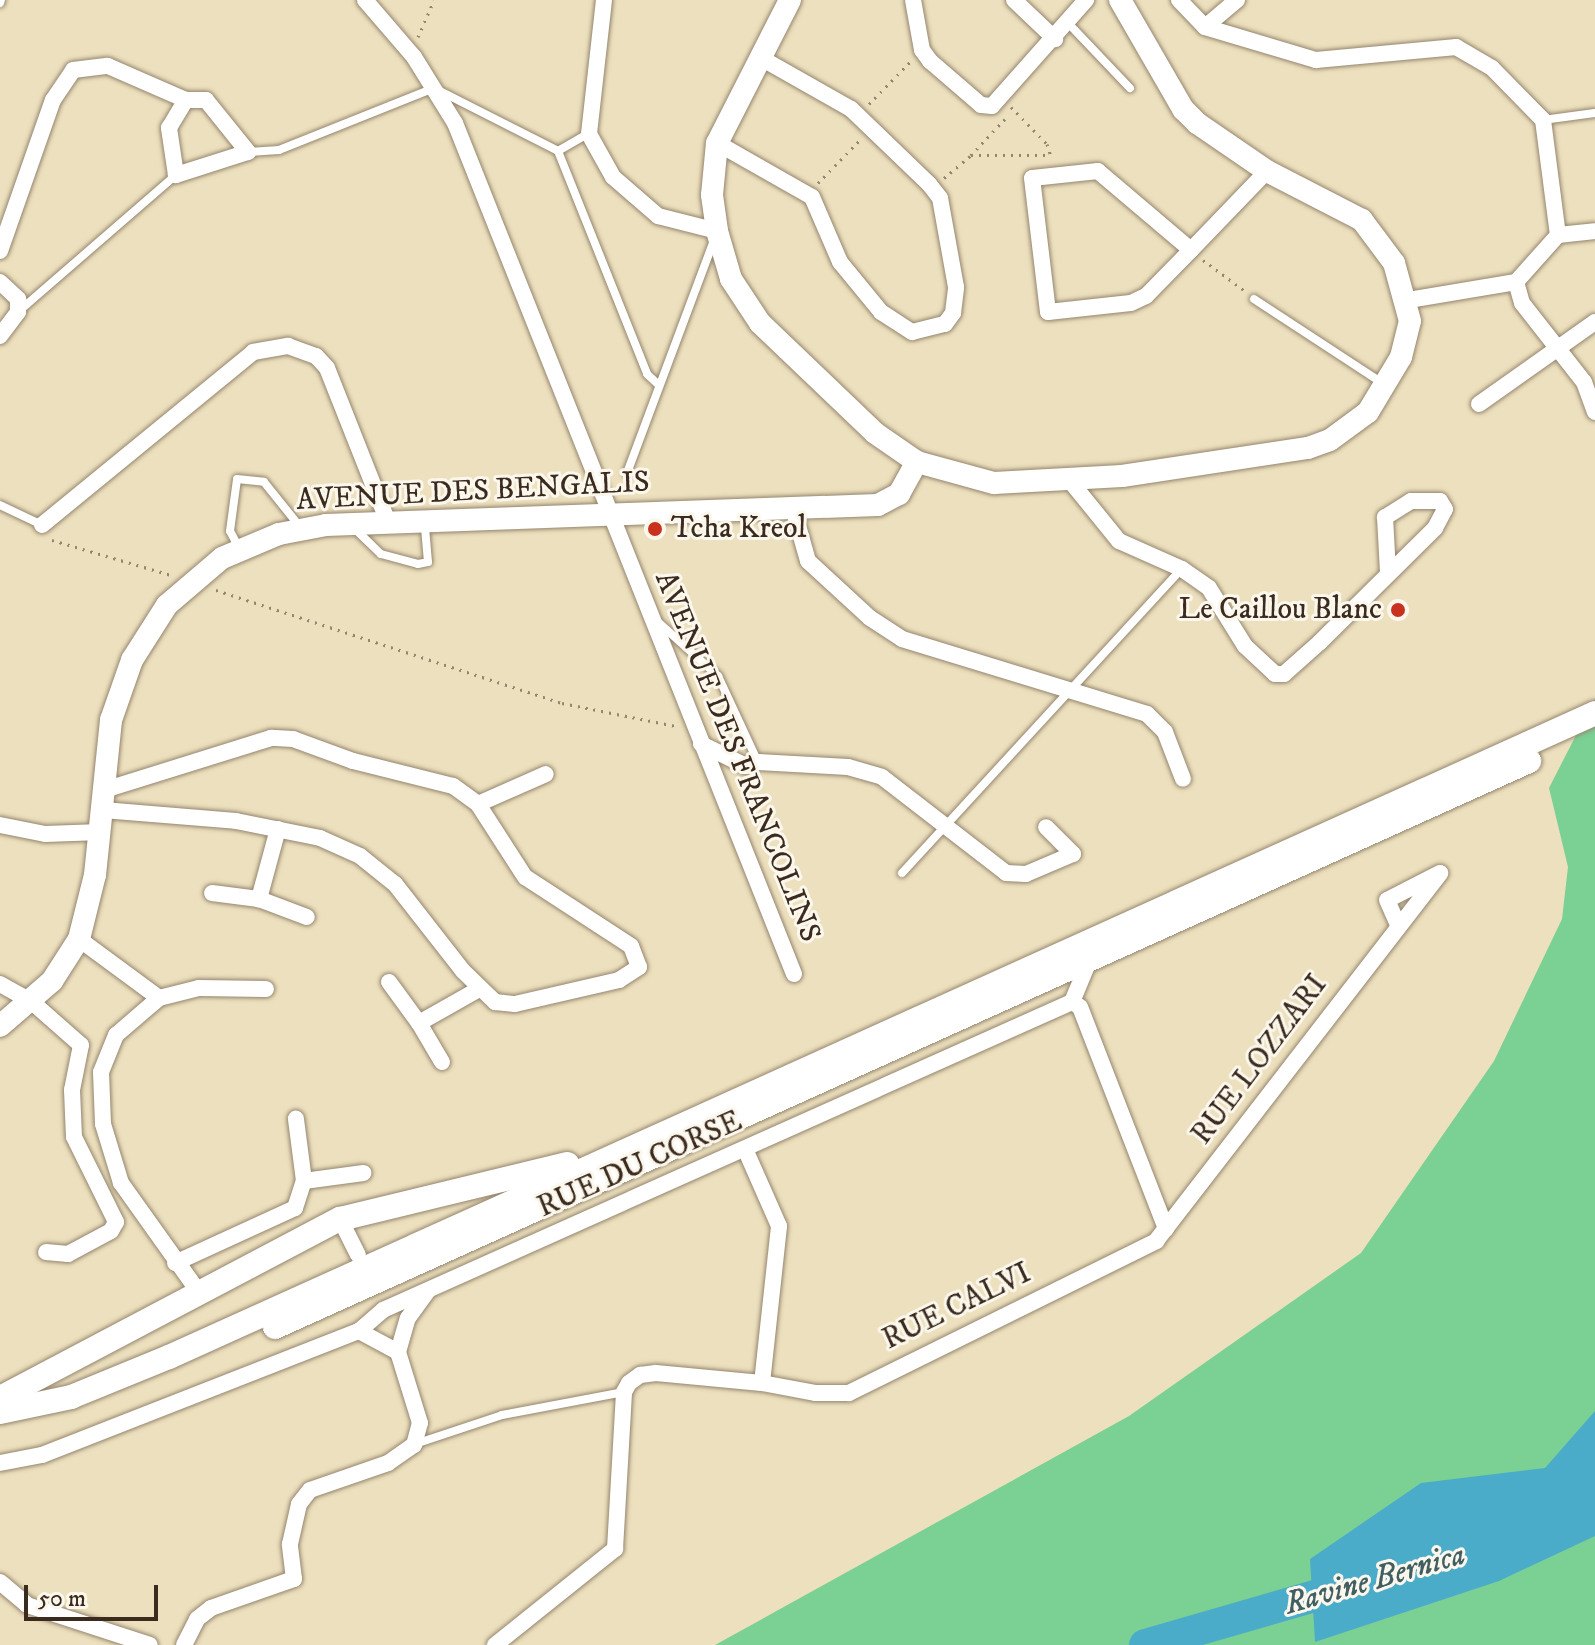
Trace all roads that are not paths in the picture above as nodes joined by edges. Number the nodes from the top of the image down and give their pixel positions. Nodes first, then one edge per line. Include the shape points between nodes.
1 (365, 0) edge
2 (604, 0) edge
3 (790, 0) edge
4 (913, 0) edge
5 (1014, 0) edge
6 (1086, 0) edge
7 (1120, 0) edge
8 (1179, 0) edge
9 (1237, 0) edge
10 (1068, 23) junction
11 (1205, 27) junction
12 (1055, 39) junction
13 (759, 57) junction
14 (434, 88) junction
15 (1130, 88) dead end
16 (186, 100) junction
17 (1595, 113) edge
18 (1543, 120) junction
19 (589, 134) junction
20 (717, 143) junction
21 (558, 151) junction
22 (248, 152) junction
23 (1267, 171) junction
24 (176, 175) junction
25 (717, 231) junction
26 (1595, 231) edge
27 (1558, 235) junction
28 (1191, 250) junction
29 (0, 251) edge
30 (0, 282) edge
31 (1516, 282) junction
32 (1254, 299) road end
33 (1408, 300) junction
34 (18, 312) junction
35 (1595, 322) edge
36 (0, 336) edge
37 (1559, 348) junction
38 (659, 385) junction
39 (1387, 385) junction
40 (1479, 404) dead end
41 (1595, 412) edge
42 (917, 462) junction
43 (627, 473) dead end
44 (1071, 482) junction
45 (0, 505) edge
46 (793, 508) junction
47 (608, 513) junction
48 (388, 522) junction
49 (425, 522) junction
50 (353, 525) junction
51 (302, 528) junction
52 (45, 531) joint
53 (239, 549) junction
54 (1182, 569) junction
55 (1388, 573) junction
56 (648, 613) junction
57 (1072, 689) junction
58 (1595, 713) edge
59 (1595, 730) edge
60 (698, 737) junction
61 (758, 762) junction
62 (546, 774) dead end
63 (1183, 779) dead end
64 (103, 800) junction
65 (478, 804) junction
66 (0, 825) edge
67 (945, 826) junction
68 (1046, 827) dead end
69 (278, 829) junction
70 (101, 832) junction
71 (902, 873) dead end
72 (212, 893) dead end
73 (259, 899) junction
74 (307, 917) dead end
75 (1398, 925) dead end
76 (79, 939) junction
77 (1089, 961) junction
78 (794, 974) dead end
79 (389, 982) dead end
80 (0, 984) edge
81 (266, 989) dead end
82 (479, 989) junction
83 (159, 998) junction
84 (32, 1002) junction
85 (1072, 1002) junction
86 (419, 1023) junction
87 (0, 1026) edge
88 (442, 1062) dead end
89 (296, 1119) dead end
90 (745, 1149) junction
91 (605, 1159) junction
92 (363, 1173) dead end
93 (304, 1181) junction
94 (340, 1219) junction
95 (1166, 1229) junction
96 (46, 1252) dead end
97 (358, 1255) dead end
98 (175, 1263) junction
99 (428, 1290) junction
100 (198, 1291) junction
101 (359, 1331) junction
102 (398, 1352) junction
103 (762, 1383) junction
104 (624, 1392) junction
105 (0, 1398) edge
106 (0, 1412) edge
107 (0, 1428) edge
108 (414, 1445) junction
109 (0, 1463) edge
110 (0, 1582) edge
111 (150, 1645) edge
112 (184, 1645) edge
113 (495, 1645) edge

1 - 14 street, AVENUE DES FRANCOLINS
2 - 19 street
3 - 13 street
4 - 12 street via 922,50 981,105 1008,104
5 - 12 street
6 - 10 street
7 - 23 street via 1183,109
8 - 11 street
9 - 11 street
10 - 12 street
10 - 15 lane
11 - 18 street via 1316,60 1456,47 1492,68
13 - 20 street
13 - 20 street via 858,115 940,198 957,301 945,324 912,332 881,312 849,277 808,193
14 - 21 lane
14 - 22 lane via 279,150
14 - 47 street, AVENUE DES FRANCOLINS via 455,123
16 - 22 street via 206,100
16 - 24 street via 169,128
16 - 29 street via 108,66 73,70 53,100
17 - 18 lane
18 - 27 street
19 - 21 lane
19 - 25 street via 613,177 658,216
20 - 25 street via 712,195
21 - 38 lane via 647,374
22 - 24 street
23 - 28 street
23 - 33 street via 1362,220 1387,250
24 - 34 lane
25 - 38 lane
25 - 42 street via 731,279 760,323 875,433
26 - 27 street
27 - 31 street
28 - 28 street via 1098,171 1032,178 1048,312 1131,303 1146,296
30 - 34 street via 13,289
31 - 33 street
31 - 37 street via 1522,303
32 - 39 lane
33 - 39 street via 1408,338
34 - 36 street
35 - 37 street
37 - 40 street
37 - 41 street via 1584,382
38 - 43 lane
39 - 44 street via 1352,428 1308,448
42 - 44 street via 994,483
42 - 46 street, AVENUE DES BENGALIS via 891,501
44 - 54 street via 1119,541
45 - 52 lane
46 - 47 street, AVENUE DES BENGALIS
46 - 57 street via 808,561 828,585 902,639
47 - 49 street, AVENUE DES BENGALIS
47 - 56 street, AVENUE DES FRANCOLINS
48 - 49 street, AVENUE DES BENGALIS
48 - 50 street, AVENUE DES BENGALIS
48 - 52 street via 327,368 316,356 288,346 253,352
49 - 50 lane via 428,562 418,564 381,554
50 - 51 street, AVENUE DES BENGALIS
51 - 53 street, AVENUE DES BENGALIS
51 - 53 lane via 264,482 237,479 230,531
53 - 64 street, AVENUE DES BENGALIS via 191,581 145,634 111,720
54 - 55 street via 1209,588 1245,646 1278,675 1320,642
54 - 57 lane
55 - 55 street via 1442,518 1445,509 1440,501 1411,501 1385,517
56 - 60 street, AVENUE DES FRANCOLINS
56 - 61 lane via 718,676
57 - 63 street via 1147,714 1165,732
57 - 67 lane
58 - 91 main road
59 - 77 main road
60 - 61 street via 746,766
60 - 78 street, AVENUE DES FRANCOLINS
61 - 67 street via 870,773 899,786
62 - 65 street
64 - 65 street via 250,743 293,739 353,761 453,786
64 - 69 street
64 - 70 street, AVENUE DES BENGALIS
65 - 82 street via 525,877 631,946 640,961 629,977 515,1004 495,1002
66 - 70 street via 45,834
67 - 68 street via 1006,873 1026,874 1073,854
67 - 71 lane
69 - 73 street
69 - 82 street via 360,856 395,884
70 - 76 street, AVENUE DES BENGALIS
72 - 73 street
73 - 74 street
75 - 95 street, RUE LOZZARI
76 - 83 street
76 - 84 street, AVENUE DES BENGALIS
77 - 85 street
77 - 107 main road via 257,1335 92,1405
79 - 86 street
80 - 84 street
81 - 83 street via 226,986
82 - 86 street
83 - 98 street via 127,1022 107,1050 100,1099 121,1183
84 - 87 street, AVENUE DES BENGALIS
84 - 96 street via 81,1045 72,1090 74,1137 116,1222 111,1231 68,1254
85 - 90 street, RUE DU CORSE
85 - 95 street via 1080,1007
86 - 88 street
89 - 93 street
90 - 99 street, RUE DU CORSE
90 - 103 street via 779,1226
91 - 94 main road via 554,1166
91 - 106 main road via 169,1357 71,1397
92 - 93 street
93 - 98 street via 295,1208
94 - 97 street
94 - 100 main road
95 - 103 street, RUE CALVI via 1156,1241 849,1393
98 - 100 street
99 - 101 street, RUE DU CORSE via 380,1304
99 - 102 street via 408,1318
100 - 105 main road
101 - 102 street
101 - 109 street, RUE DU CORSE via 42,1455
102 - 108 street via 420,1423
103 - 104 street, RUE CALVI via 656,1373 640,1375
104 - 108 lane via 502,1415
104 - 113 street via 615,1549
108 - 112 street via 388,1463 310,1490 299,1504 290,1544 294,1579 211,1608 197,1619
110 - 111 street via 27,1605

